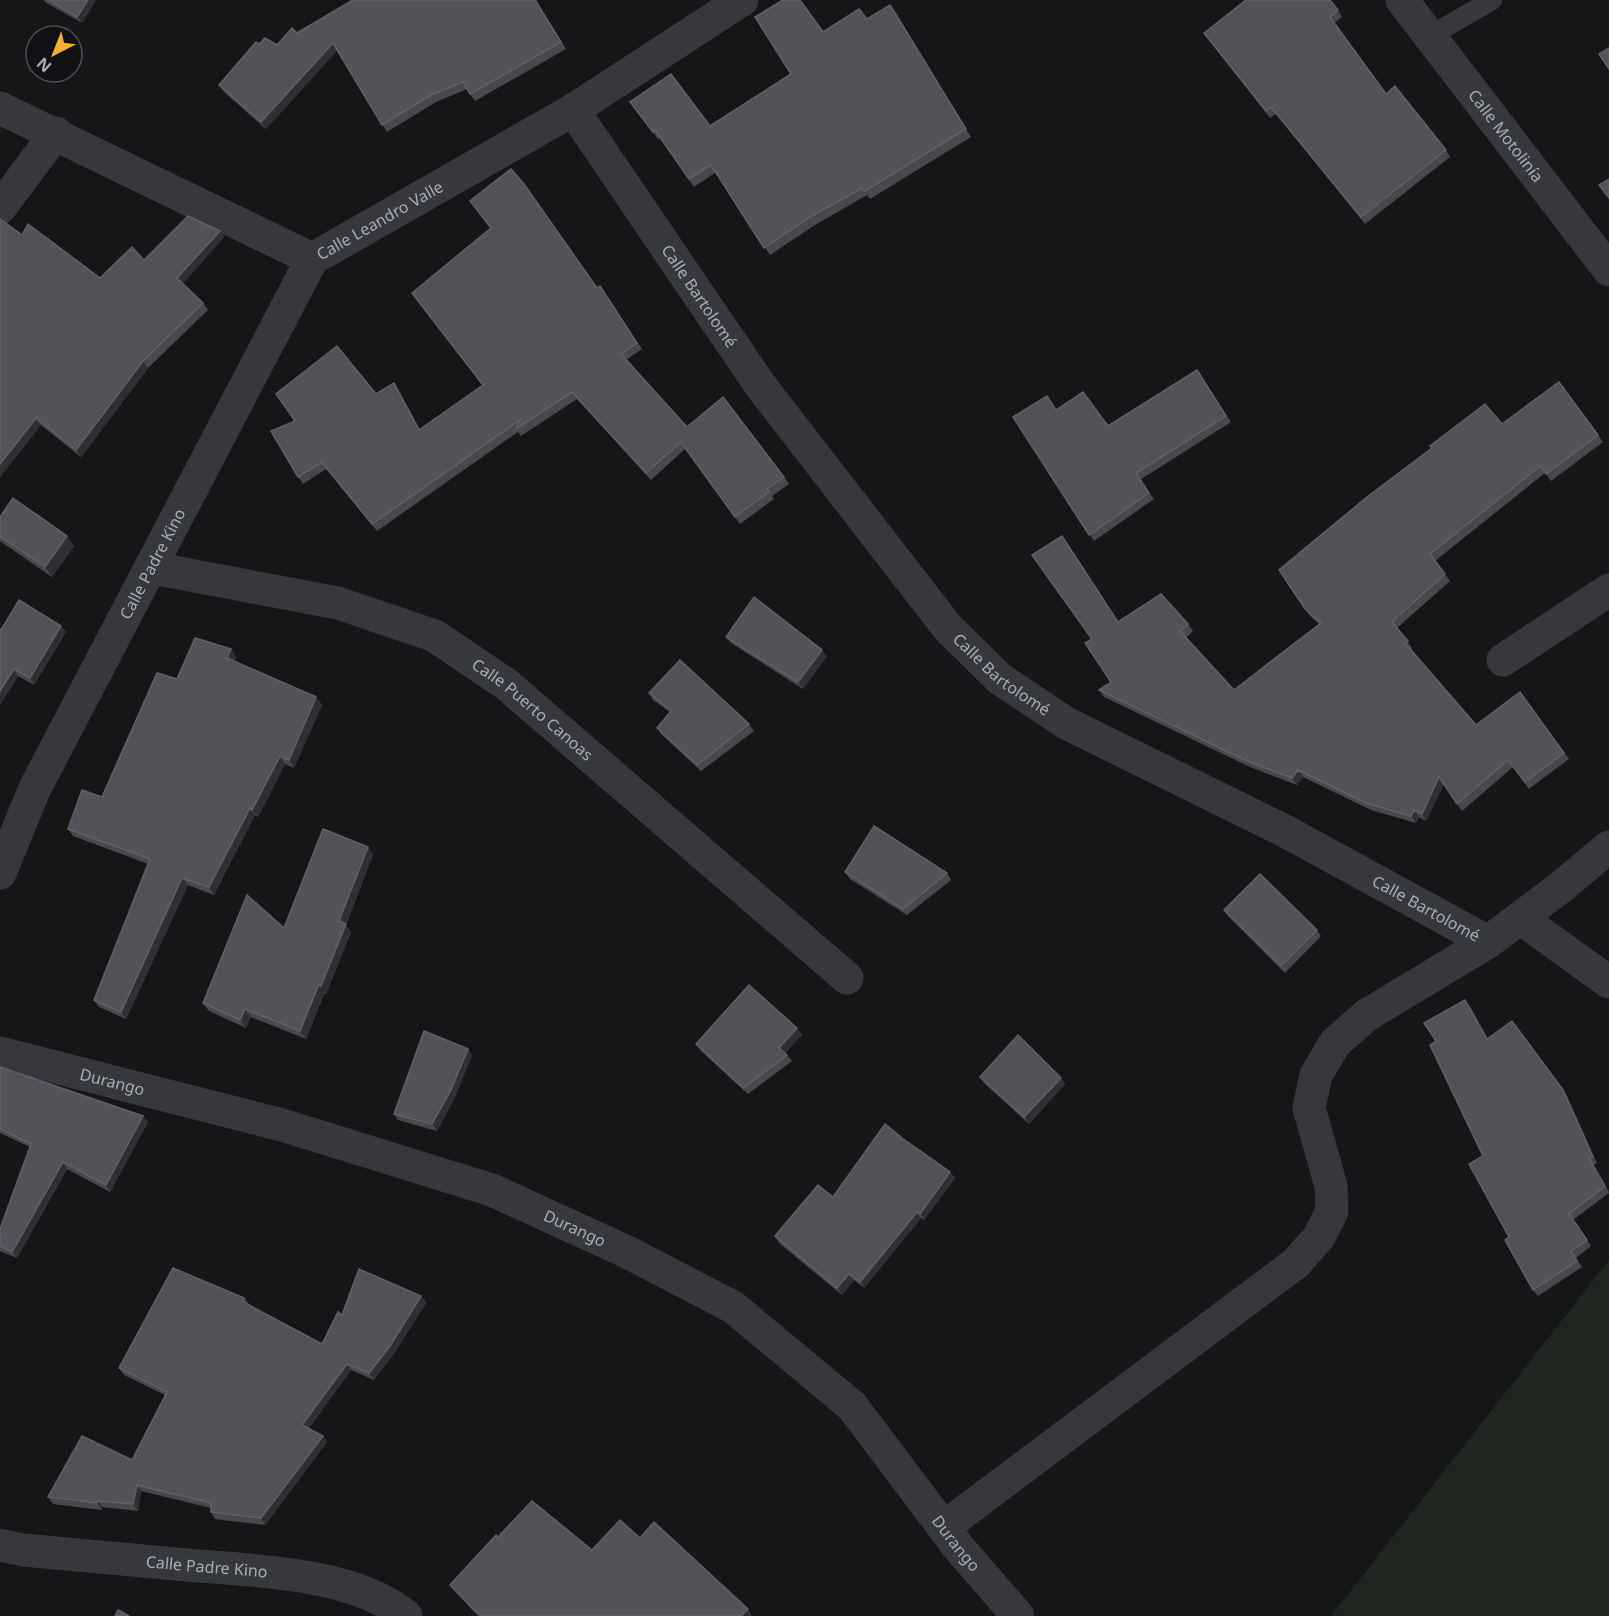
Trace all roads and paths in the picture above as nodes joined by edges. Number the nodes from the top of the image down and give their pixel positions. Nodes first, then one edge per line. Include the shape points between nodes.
1 (742, 0) edge
2 (1402, 0) edge
3 (1492, 0) edge
4 (1430, 36) junction
5 (0, 108) edge
6 (573, 110) junction
7 (56, 134) junction
8 (0, 208) edge
9 (312, 259) junction
10 (1609, 270) edge
11 (152, 568) junction
12 (1609, 590) edge
13 (1503, 660) dead end
14 (1609, 847) edge
15 (0, 873) edge
16 (1520, 918) junction
17 (1488, 942) junction
18 (847, 978) dead end
19 (1609, 982) edge
20 (0, 1053) edge
21 (944, 1527) junction
22 (0, 1545) edge
23 (406, 1616) edge
24 (1018, 1616) edge

1 - 6 street, Calle Leandro Valle
2 - 4 street, Calle Motolinía
3 - 4 lane
4 - 10 street, Calle Motolinía
5 - 7 street, Calle Leandro Valle
6 - 9 street, Calle Leandro Valle
6 - 17 street, Calle Bartolomé via 760,385 948,628 1000,679 1066,723 1285,831
7 - 8 street
7 - 9 street, Calle Leandro Valle
9 - 11 street, Calle Padre Kino
11 - 15 street, Calle Padre Kino via 35,788
11 - 18 street, Calle Puerto Canoas via 338,603 435,636 506,684
12 - 13 street
14 - 16 street, Calle Bartolomé
16 - 17 street, Calle Bartolomé
16 - 19 street
17 - 21 street via 1367,1015 1335,1043 1316,1075 1309,1108 1331,1186 1332,1210 1319,1237 1296,1263
20 - 21 street, Durango via 282,1125 492,1190 627,1252 733,1308 852,1406
21 - 24 street, Durango
22 - 23 street, Calle Padre Kino via 336,1583 390,1603

